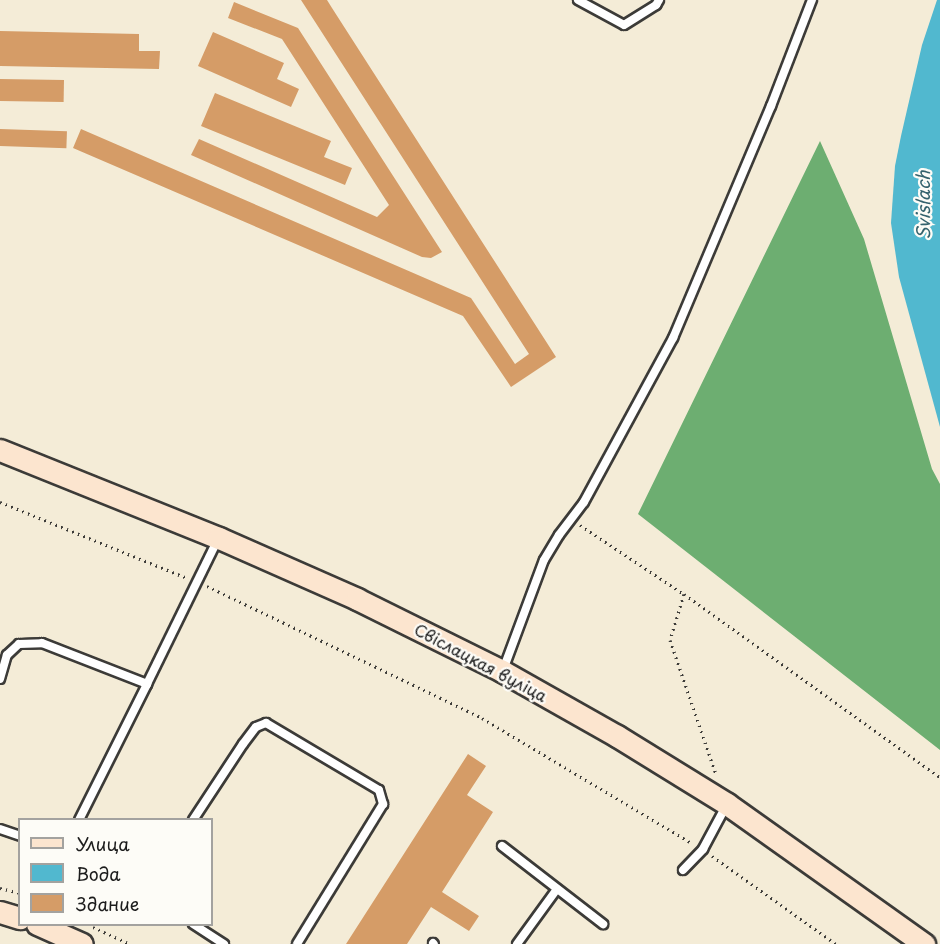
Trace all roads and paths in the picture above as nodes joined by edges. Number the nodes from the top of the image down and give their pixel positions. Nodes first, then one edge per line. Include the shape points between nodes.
1 (578, 0) edge
2 (659, 0) edge
3 (812, 0) edge
4 (0, 450) edge
5 (0, 502) edge
6 (571, 519) junction
7 (219, 538) junction
8 (198, 582) junction
9 (684, 594) junction
10 (502, 671) junction
11 (0, 680) edge
12 (147, 684) junction
13 (940, 777) edge
14 (727, 804) junction
15 (80, 818) edge
16 (194, 818) edge
17 (0, 829) edge
18 (18, 835) edge
19 (502, 846) dead end
20 (703, 849) junction
21 (683, 870) dead end
22 (0, 888) edge
23 (557, 889) junction
24 (18, 892) edge
25 (0, 912) edge
26 (18, 917) edge
27 (603, 924) dead end
28 (42, 926) edge
29 (92, 926) edge
30 (196, 926) edge
31 (82, 944) edge
32 (130, 944) edge
33 (224, 944) edge
34 (297, 944) edge
35 (517, 944) edge
36 (836, 944) edge
37 (924, 944) edge

1 - 2 lane via 624,25
3 - 6 lane via 673,338
4 - 7 street, Свіслацкая вуліца
5 - 8 path
6 - 9 path
6 - 10 lane via 544,560
7 - 8 lane
7 - 10 street, Свіслацкая вуліца via 357,599
8 - 12 lane
8 - 20 path via 482,718
9 - 13 path
9 - 14 path via 670,640
10 - 14 street, Свіслацкая вуліца
11 - 12 lane via 7,655 19,644 42,643
12 - 15 lane
14 - 20 lane
14 - 37 street, Свіслацкая вуліца
16 - 34 lane via 243,744 256,727 266,723 379,790 382,804
17 - 18 lane
19 - 23 lane
20 - 21 lane
20 - 36 path
22 - 24 path
23 - 27 lane
23 - 35 lane
25 - 26 street
28 - 31 street
29 - 32 path
30 - 33 lane

